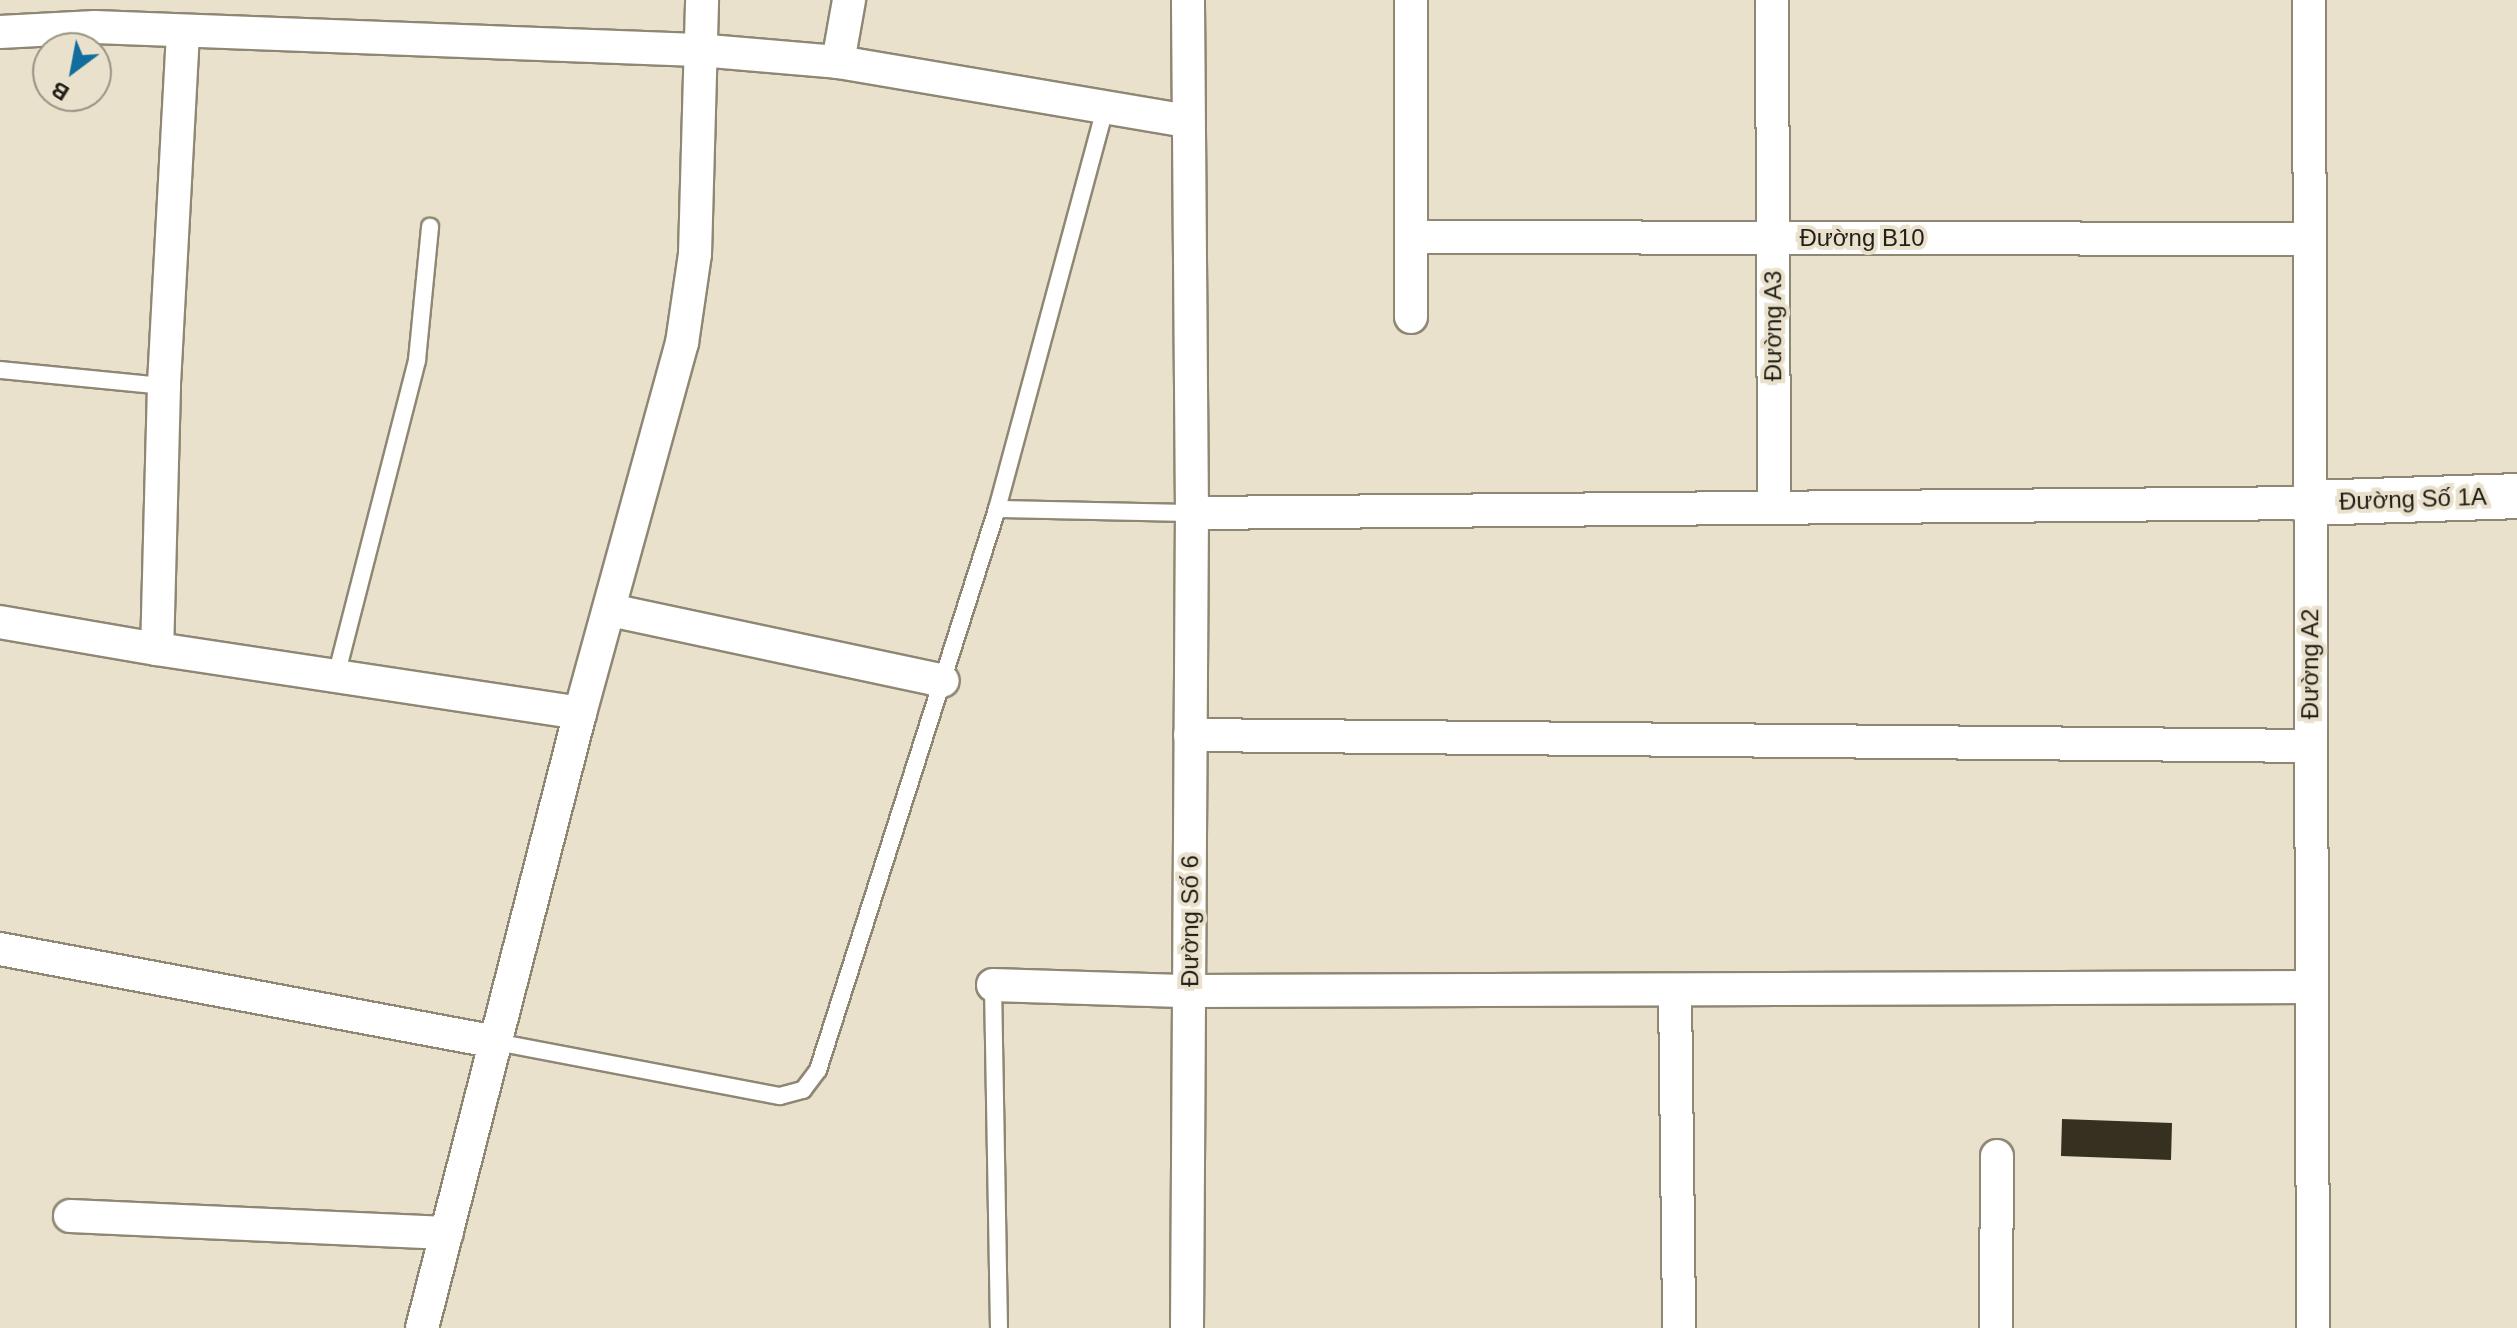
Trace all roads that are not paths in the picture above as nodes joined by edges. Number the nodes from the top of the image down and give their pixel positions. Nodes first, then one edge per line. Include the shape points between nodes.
1 (702, 0) edge
2 (849, 0) edge
3 (1188, 0) edge
4 (1411, 0) edge
5 (1772, 0) edge
6 (2309, 0) edge
7 (94, 14) edge
8 (0, 32) edge
9 (183, 33) junction
10 (698, 50) junction
11 (838, 62) junction
12 (1105, 108) junction
13 (1188, 121) junction
14 (430, 227) dead end
15 (1415, 237) junction
16 (1772, 238) junction
17 (2309, 239) junction
18 (1411, 317) dead end
19 (0, 370) edge
20 (164, 386) junction
21 (2517, 496) edge
22 (2309, 503) junction
23 (1774, 507) junction
24 (997, 509) junction
25 (1192, 513) junction
26 (610, 610) junction
27 (0, 622) edge
28 (157, 649) junction
29 (336, 676) junction
30 (943, 681) junction
31 (580, 713) junction
32 (1190, 735) junction
33 (2310, 746) junction
34 (0, 949) edge
35 (993, 985) joint
36 (2312, 987) junction
37 (1675, 990) junction
38 (1189, 991) junction
39 (496, 1042) junction
40 (1997, 1156) dead end
41 (70, 1216) dead end
42 (447, 1233) junction
43 (422, 1328) edge
44 (999, 1328) edge
45 (1187, 1328) edge
46 (1679, 1328) edge
47 (1996, 1328) edge
48 (2313, 1328) edge

1 - 10 street
2 - 11 street
3 - 13 street, Đường Số 6
4 - 15 street
5 - 16 street, Đường A3
6 - 17 street, Đường A2
7 - 8 street
7 - 9 street
9 - 10 street
9 - 20 street
10 - 11 street
10 - 26 street via 695,254 682,343
11 - 12 street
12 - 13 street
12 - 24 lane
13 - 25 street, Đường Số 6
14 - 29 lane via 417,360
15 - 16 street, Đường B10
15 - 18 street
16 - 17 street, Đường B10
16 - 23 street, Đường A3
17 - 22 street, Đường A2
19 - 20 lane
20 - 28 street
21 - 22 street, Đường Số 1A
22 - 23 street
22 - 33 street, Đường A2
23 - 25 street
24 - 25 lane
24 - 30 lane
25 - 32 street, Đường Số 6
26 - 30 street
26 - 31 street
27 - 28 street
28 - 29 street
29 - 31 street
30 - 39 lane via 818,1070 803,1090 780,1096
31 - 39 street
32 - 33 street
32 - 38 street, Đường Số 6
33 - 36 street, Đường A2
34 - 39 street
35 - 38 street
35 - 44 lane
36 - 37 street
36 - 48 street, Đường A2
37 - 38 street
37 - 46 street
38 - 45 street, Đường Số 6
39 - 42 street
40 - 47 street
41 - 42 street
42 - 43 street

